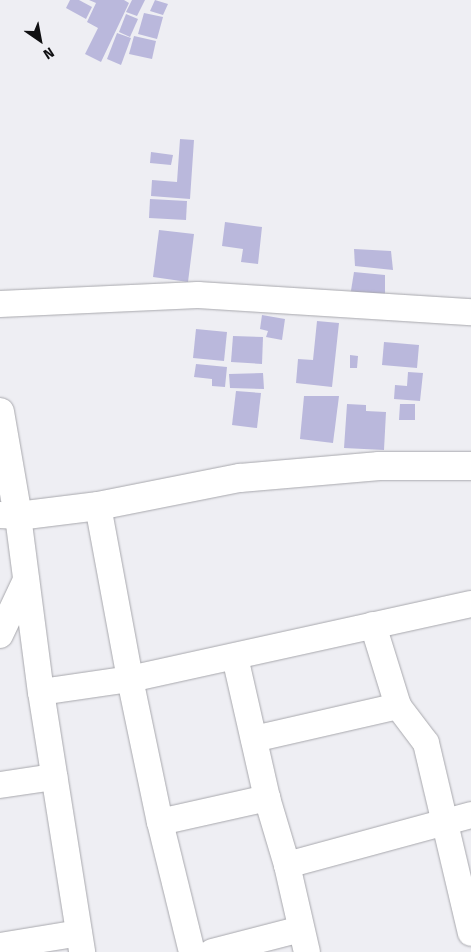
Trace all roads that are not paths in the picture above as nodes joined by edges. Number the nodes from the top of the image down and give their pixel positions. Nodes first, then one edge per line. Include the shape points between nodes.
1 (0, 304) edge
2 (471, 312) edge
3 (0, 412) edge
4 (471, 466) edge
5 (98, 506) junction
6 (9, 516) edge
7 (26, 580) junction
8 (471, 604) edge
9 (373, 625) junction
10 (0, 634) edge
11 (235, 657) junction
12 (130, 679) junction
13 (41, 692) junction
14 (398, 706) junction
15 (254, 739) junction
16 (54, 778) junction
17 (0, 785) edge
18 (267, 798) junction
19 (471, 815) edge
20 (160, 822) junction
21 (445, 823) junction
22 (287, 865) junction
23 (471, 932) edge
24 (304, 940) edge
25 (80, 943) edge
26 (0, 946) edge
27 (192, 952) edge
28 (212, 952) edge

1 - 2 street via 198,296
3 - 6 street
4 - 5 street via 379,466 240,478
5 - 6 street
5 - 12 street
6 - 7 street
7 - 10 street
7 - 13 street
8 - 9 street
9 - 11 street
9 - 14 street
11 - 12 street
11 - 15 street
12 - 13 street
12 - 20 street
13 - 16 street
14 - 15 street
14 - 21 street via 426,743
15 - 18 street
16 - 17 street
16 - 25 street
18 - 20 street
18 - 22 street
19 - 21 street
20 - 27 street
21 - 22 street
21 - 23 street
22 - 24 street
24 - 28 street
25 - 26 street

